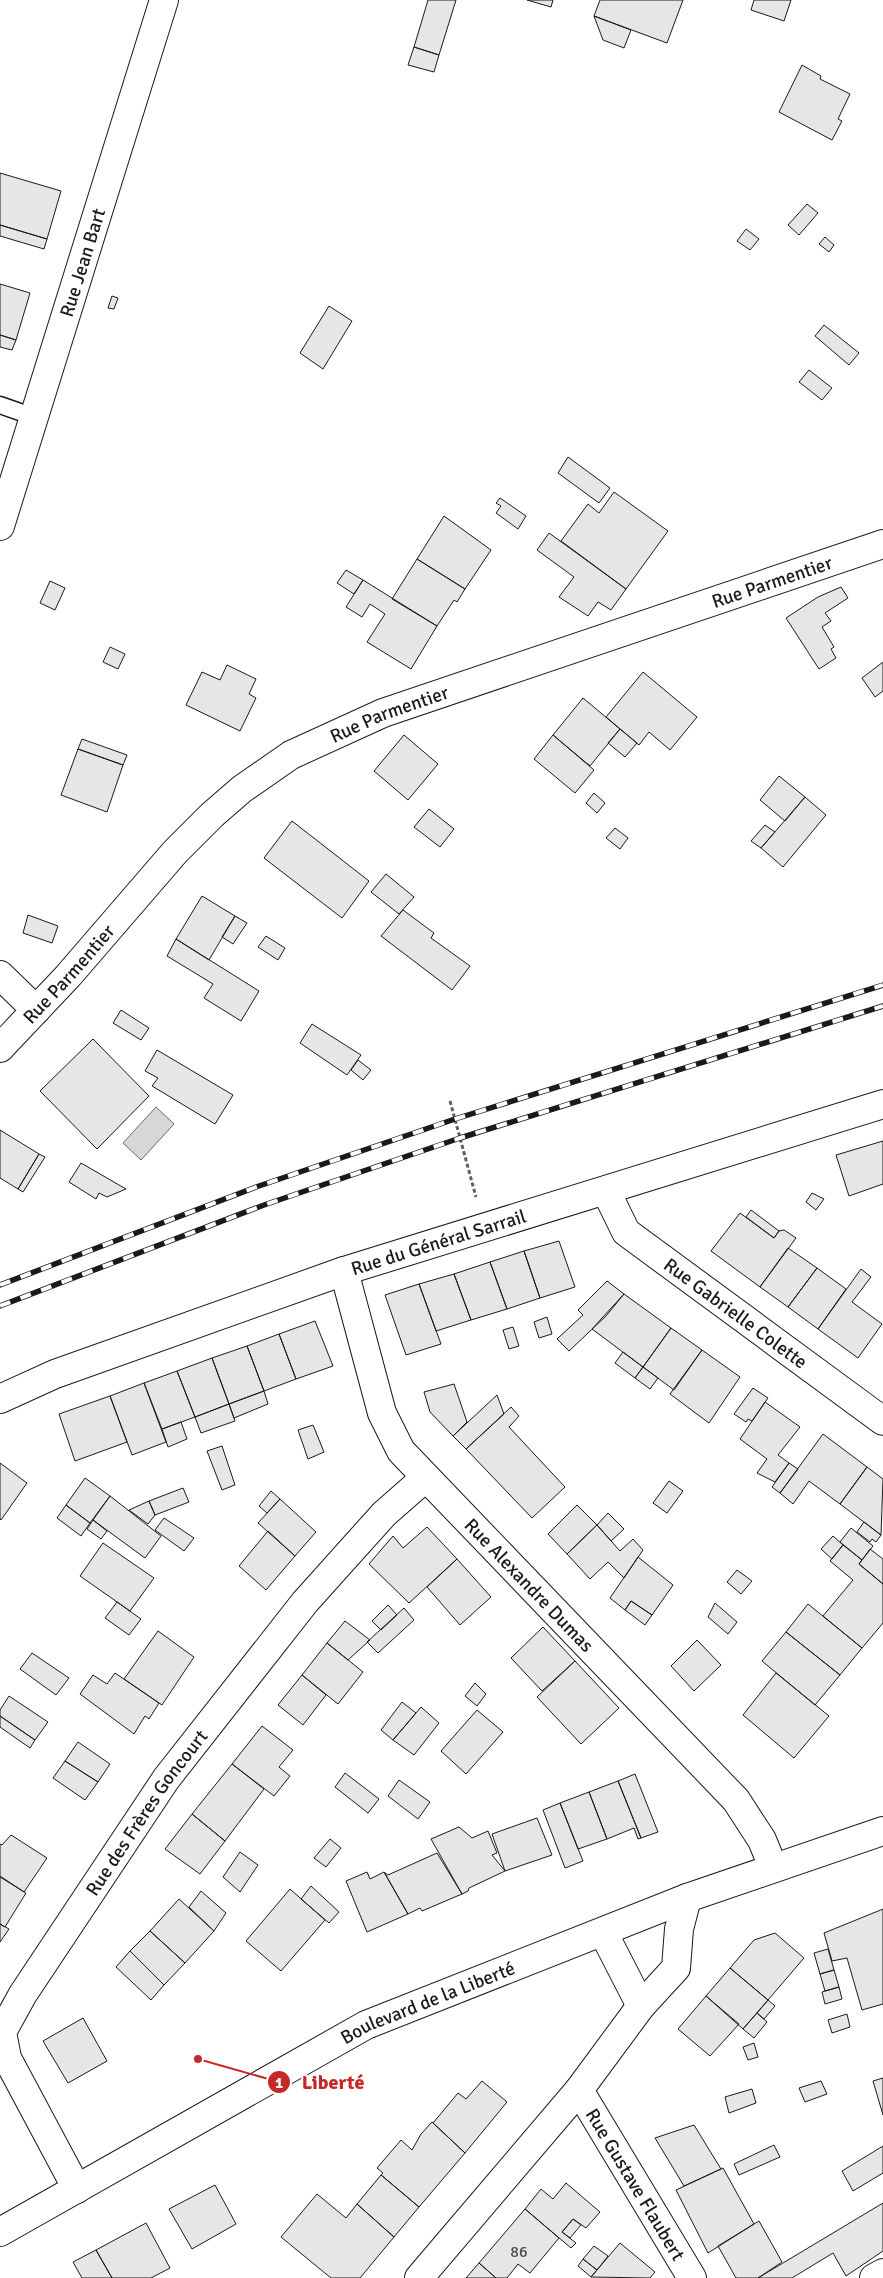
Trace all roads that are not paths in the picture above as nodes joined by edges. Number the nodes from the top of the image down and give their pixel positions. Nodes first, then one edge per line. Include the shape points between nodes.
1 (164, 0) edge
2 (0, 405) edge
3 (34, 416) junction
4 (0, 526) edge
5 (883, 544) edge
6 (0, 975) edge
7 (36, 1010) junction
8 (0, 1048) edge
9 (883, 1104) edge
10 (606, 1191) junction
11 (344, 1271) junction
12 (0, 1399) edge
13 (883, 1421) edge
14 (426, 1478) junction
15 (883, 1831) edge
16 (773, 1867) junction
17 (688, 1898) junction
18 (602, 1932) junction
19 (641, 2006) junction
20 (579, 2090) junction
21 (76, 2189) junction
22 (0, 2232) edge
23 (883, 2273) edge
24 (419, 2278) edge
25 (692, 2278) edge
26 (874, 2278) edge

1 - 3 street, Rue Jean Bart
2 - 3 lane
3 - 4 street, Rue Jean Bart
5 - 7 street, Rue Parmentier via 383,713 291,755 242,789 175,852
6 - 7 street
7 - 8 street, Rue Parmentier
9 - 10 street, Rue du Général Sarrail
10 - 11 street, Rue du Général Sarrail
10 - 13 street, Rue Gabrielle Colette via 626,1232
11 - 12 street, Rue du Général Sarrail via 55,1374
11 - 14 street, Rue Alexandre Dumas via 382,1413 401,1452
14 - 16 street, Rue Alexandre Dumas via 736,1800 762,1840
14 - 21 street, Rue des Frères Goncourt via 384,1514 305,1602 166,1778 23,1994 2,2032 7,2058
15 - 16 street, Boulevard de la Liberté
16 - 17 street, Boulevard de la Liberté
17 - 18 street, Boulevard de la Liberté
17 - 19 street via 679,1929 676,1968
18 - 19 street
18 - 21 street, Boulevard de la Liberté via 366,2025
19 - 20 street
20 - 24 street
20 - 25 street, Rue Gustave Flaubert
21 - 22 street, Boulevard de la Liberté
23 - 26 street

